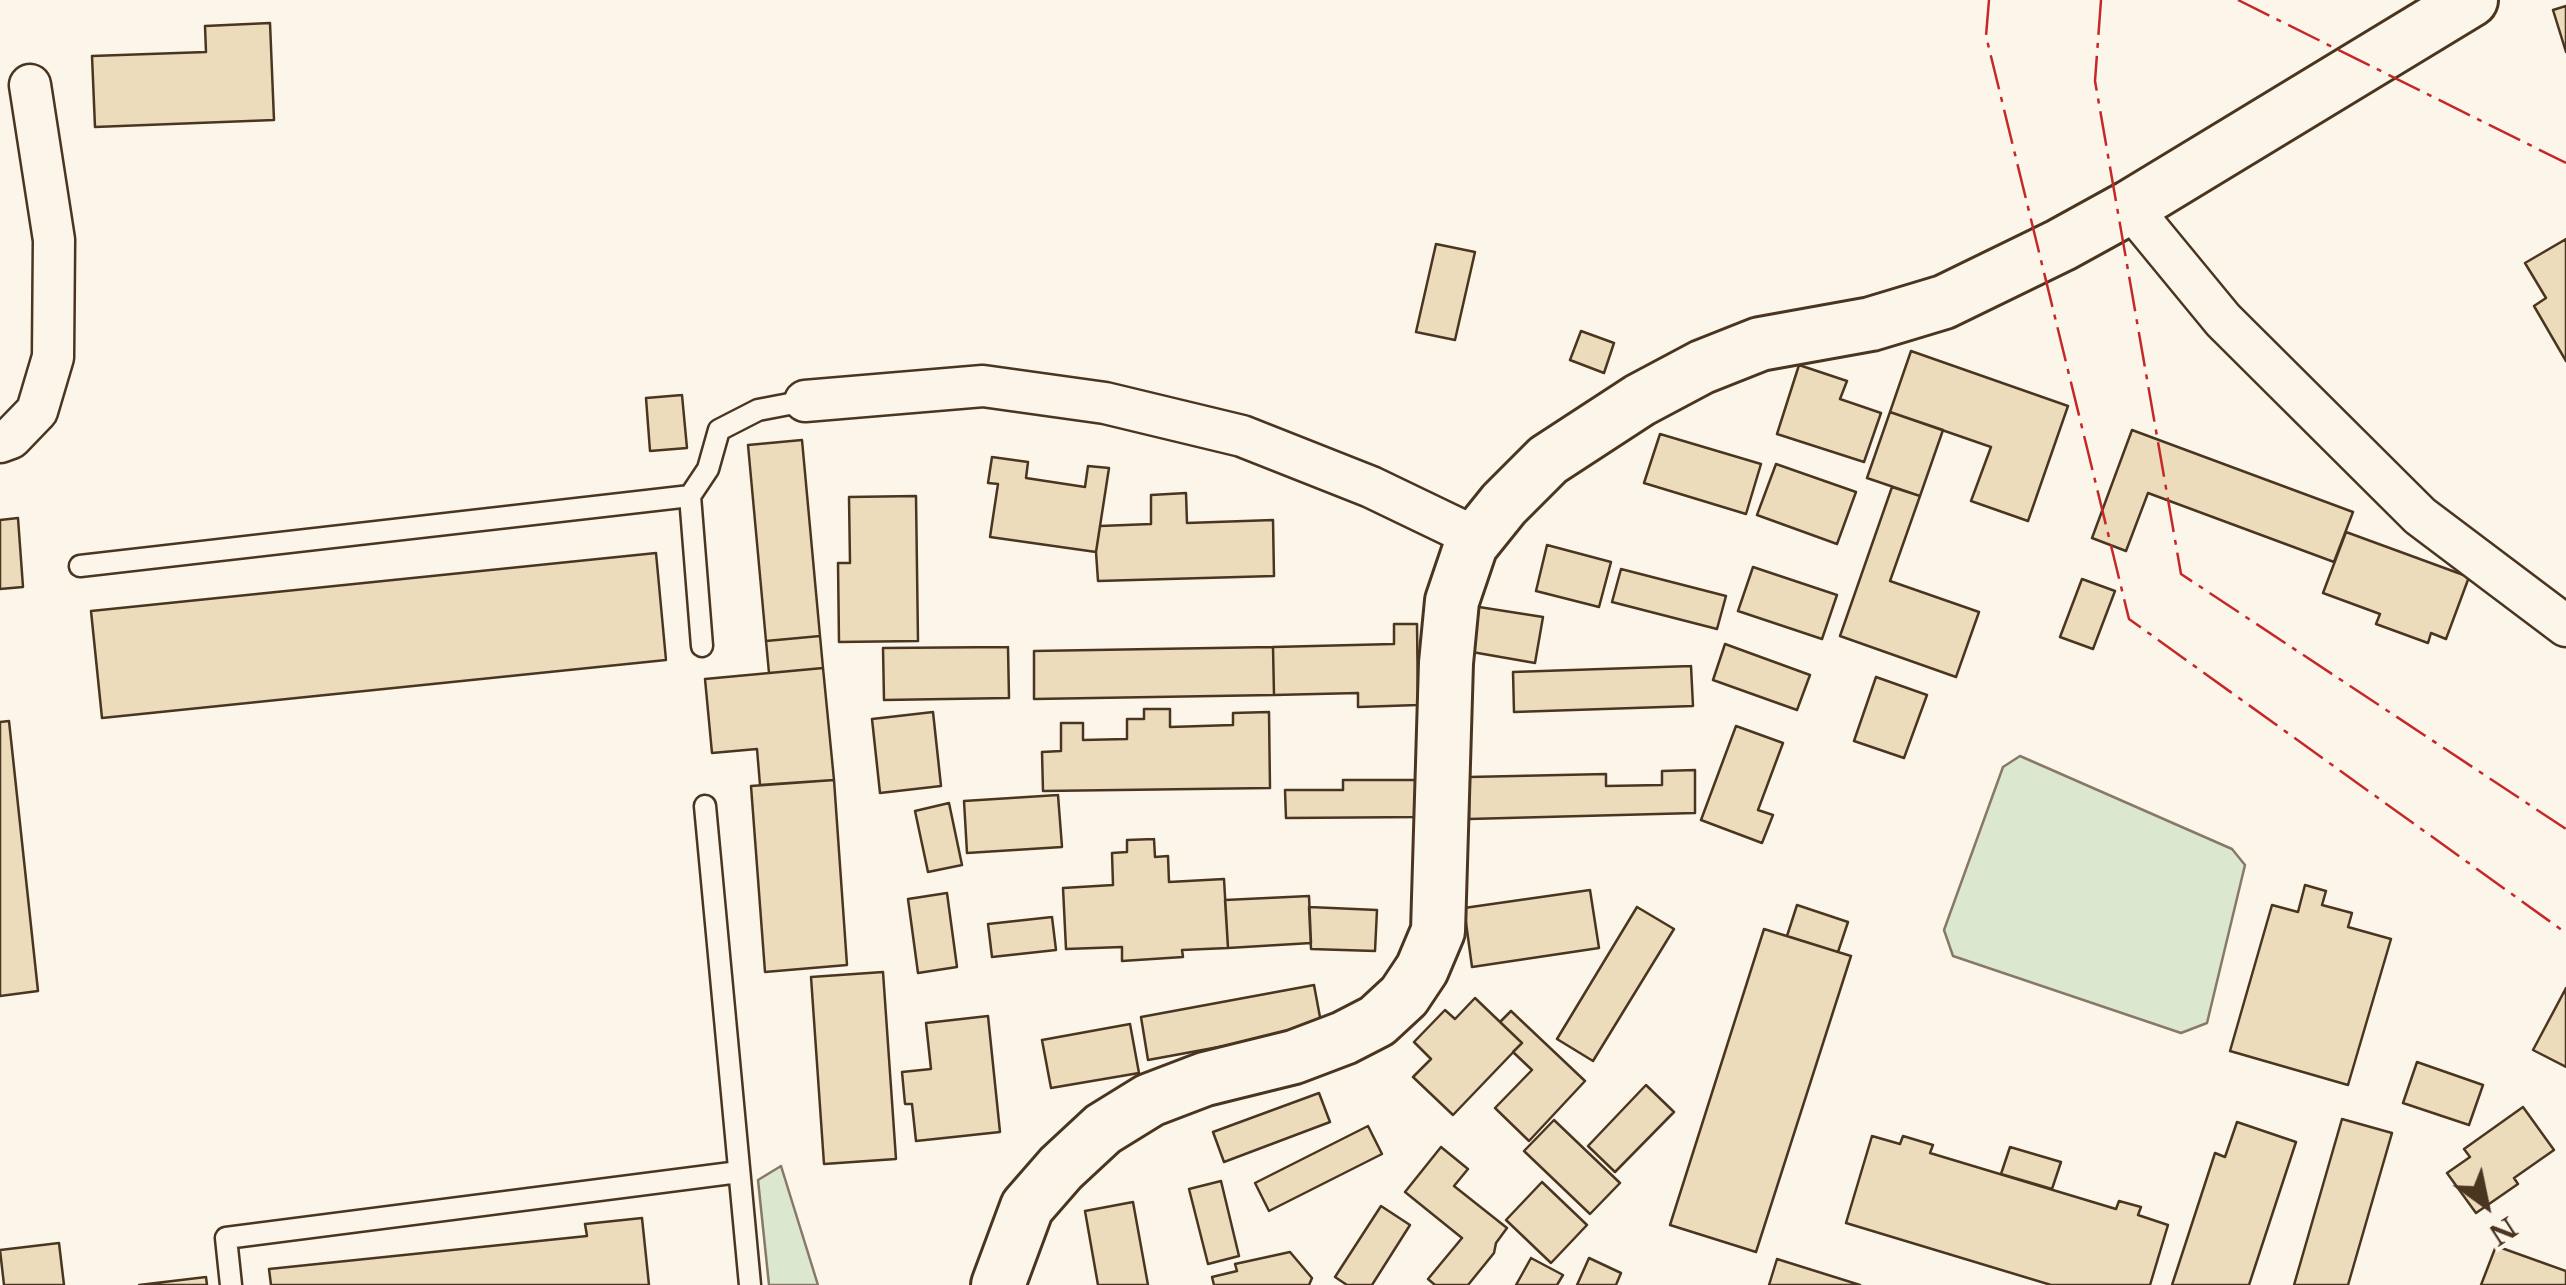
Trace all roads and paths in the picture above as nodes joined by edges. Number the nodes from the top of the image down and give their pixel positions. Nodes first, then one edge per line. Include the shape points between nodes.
1 (2471, 0) edge
2 (30, 85) dead end
3 (2130, 208) junction
4 (805, 401) joint
5 (0, 442) edge
6 (690, 496) junction
7 (1477, 538) junction
8 (80, 566) dead end
9 (2566, 626) edge
10 (702, 646) dead end
11 (706, 806) dead end
12 (739, 1172) junction
13 (231, 1285) edge
14 (750, 1285) edge
15 (998, 1285) edge

1 - 3 street
2 - 5 street via 54,240 53,358 37,411
3 - 7 street via 1944,302 1871,324 1760,344 1702,367 1548,460
3 - 9 street via 2223,320 2420,516
4 - 6 lane via 758,410 719,430 708,469
4 - 7 street via 983,386 1104,403 1242,436 1371,486
6 - 8 lane
6 - 10 lane
7 - 15 street via 1452,601 1438,930 1422,969 1376,1021 1344,1038 1205,1079 1150,1100 1104,1129 1027,1207
11 - 12 lane
12 - 13 lane via 226,1238
12 - 14 lane

